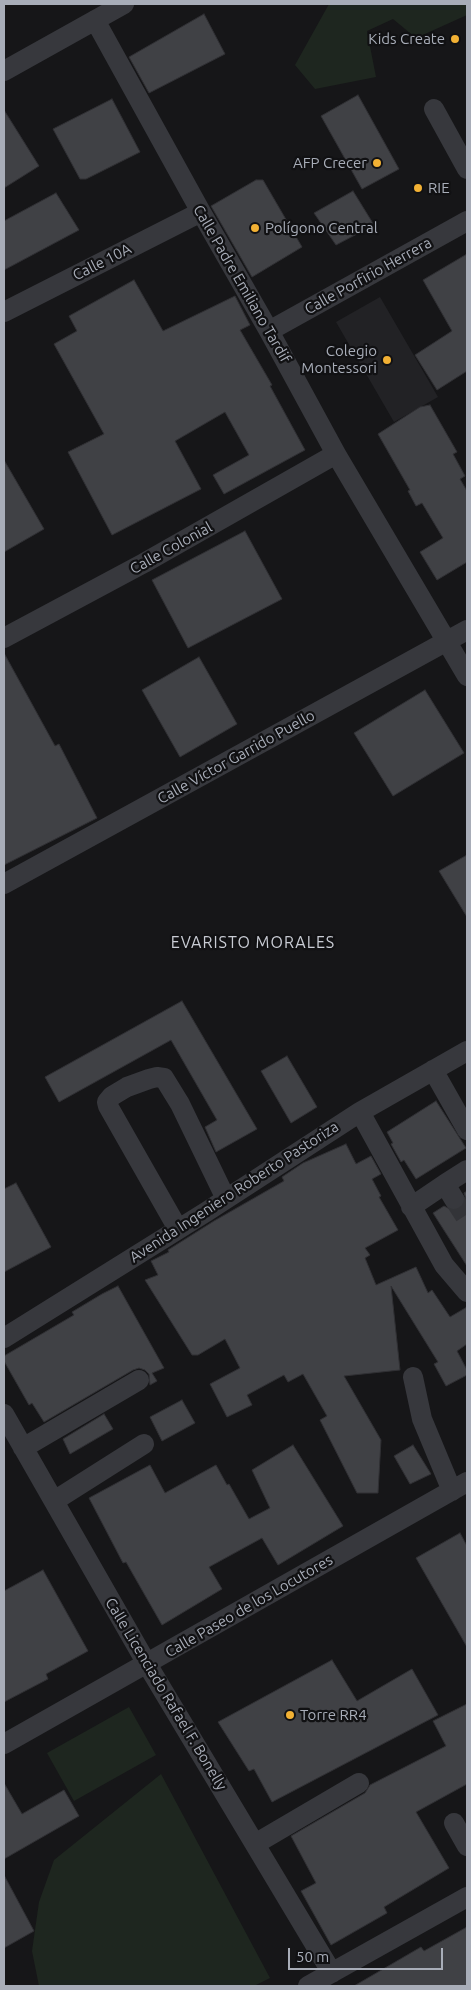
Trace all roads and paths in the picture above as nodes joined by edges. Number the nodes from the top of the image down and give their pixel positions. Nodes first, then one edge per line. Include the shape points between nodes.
1 (124, 4) edge
2 (95, 20) junction
3 (4, 71) edge
4 (434, 109) dead end
5 (467, 169) edge
6 (201, 212) junction
7 (467, 221) edge
8 (4, 312) edge
9 (269, 331) junction
10 (336, 454) junction
11 (467, 630) edge
12 (4, 638) edge
13 (447, 641) junction
14 (467, 676) edge
15 (4, 884) edge
16 (467, 1051) edge
17 (433, 1070) junction
18 (360, 1112) junction
19 (467, 1130) edge
20 (467, 1170) edge
21 (226, 1199) junction
22 (410, 1207) junction
23 (178, 1229) junction
24 (466, 1287) edge
25 (4, 1338) edge
26 (412, 1377) dead end
27 (139, 1380) dead end
28 (4, 1414) edge
29 (144, 1444) dead end
30 (23, 1448) junction
31 (460, 1486) edge
32 (54, 1501) junction
33 (147, 1664) junction
34 (4, 1744) edge
35 (359, 1783) dead end
36 (454, 1823) dead end
37 (255, 1844) junction
38 (467, 1846) edge
39 (467, 1897) edge
40 (332, 1973) junction
41 (308, 1986) edge

1 - 2 street
2 - 3 street
2 - 6 street, Calle Padre Emiliano Tardif
4 - 5 street
6 - 8 street, Calle 10A
6 - 9 street, Calle Padre Emiliano Tardif
7 - 9 street, Calle Porfirio Herrera
9 - 10 street, Calle Padre Emiliano Tardif
10 - 12 street, Calle Colonial
10 - 13 street, Calle Padre Emiliano Tardif
11 - 13 street, Calle Víctor Garrido Puello
13 - 14 street, Calle Padre Emiliano Tardif
13 - 15 street, Calle Víctor Garrido Puello
16 - 17 street, Avenida Ingeniero Roberto Pastoriza
17 - 18 street, Avenida Ingeniero Roberto Pastoriza
17 - 19 street
18 - 21 street, Avenida Ingeniero Roberto Pastoriza
18 - 22 street
20 - 22 street via 450,1192
21 - 23 street, Avenida Ingeniero Roberto Pastoriza
21 - 23 street via 164,1078 149,1079 112,1096 108,1106
22 - 24 street via 444,1265
23 - 25 street, Avenida Ingeniero Roberto Pastoriza
26 - 31 street via 422,1419
27 - 30 street
28 - 30 street, Calle Licenciado Rafael F. Bonelly
29 - 32 street
30 - 32 street, Calle Licenciado Rafael F. Bonelly
31 - 33 street, Calle Paseo de los Locutores
32 - 33 street, Calle Licenciado Rafael F. Bonelly
33 - 34 street, Calle Paseo de los Locutores
33 - 37 street, Calle Licenciado Rafael F. Bonelly
35 - 37 street
36 - 38 street
37 - 40 street, Calle Licenciado Rafael F. Bonelly
39 - 40 street
40 - 41 street

